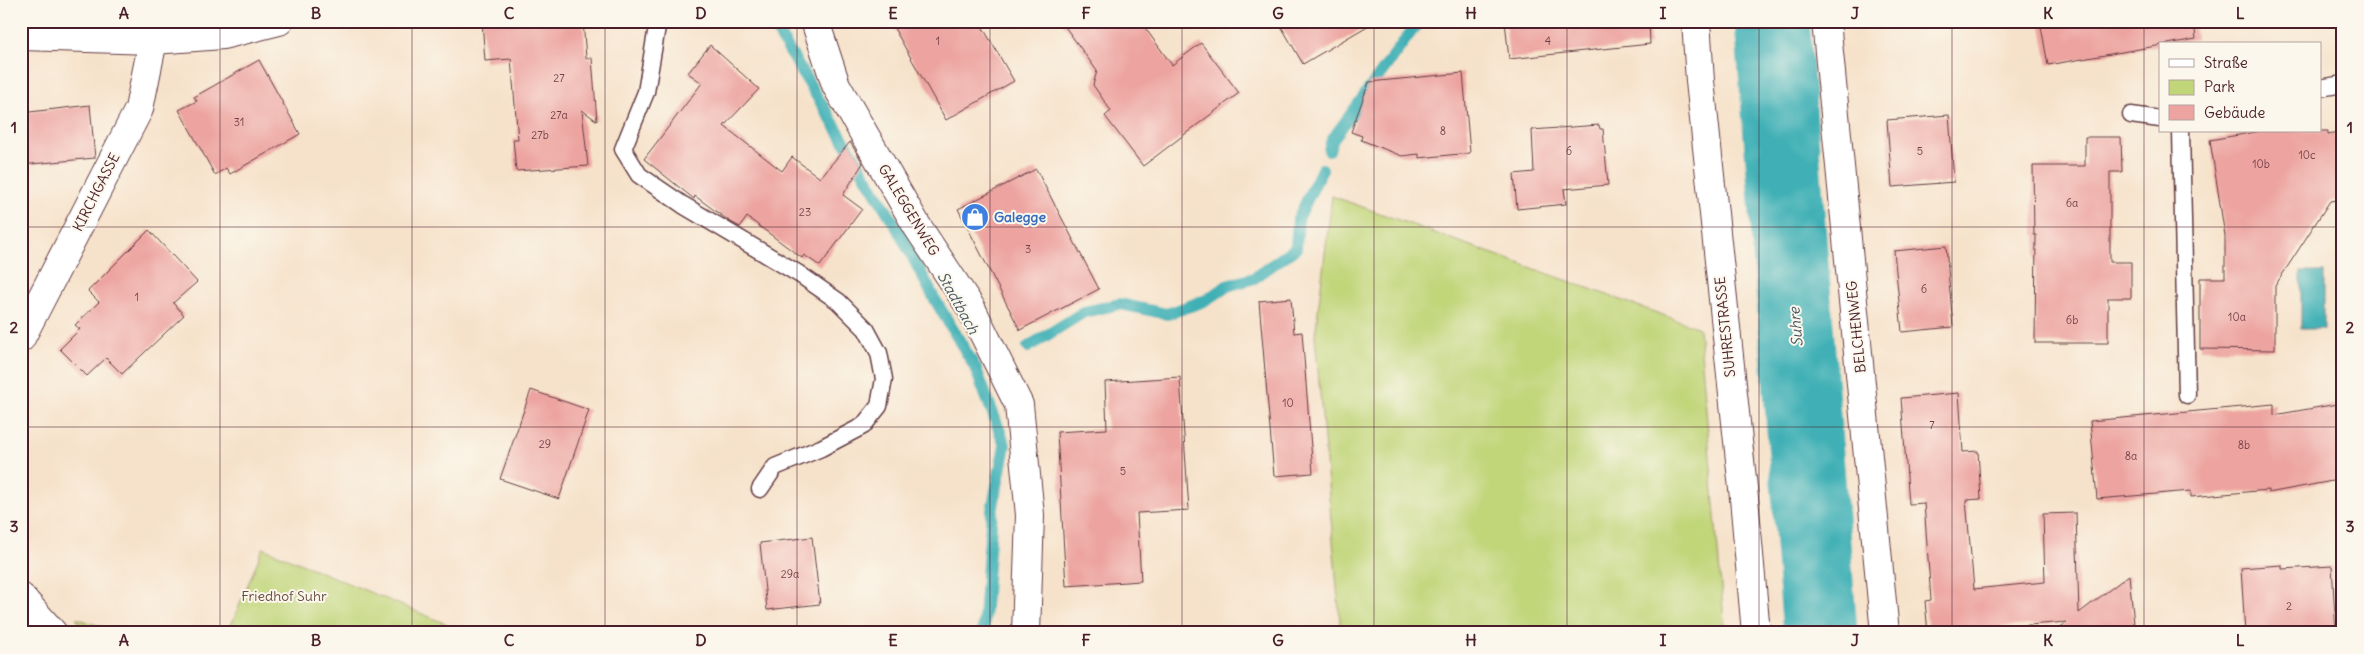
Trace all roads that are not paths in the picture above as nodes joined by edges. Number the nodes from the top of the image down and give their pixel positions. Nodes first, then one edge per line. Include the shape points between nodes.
1 (279, 21) edge
2 (658, 21) edge
3 (815, 21) edge
4 (1696, 21) edge
5 (1826, 21) edge
6 (67, 29) edge
7 (21, 36) edge
8 (154, 40) junction
9 (2343, 84) edge
10 (2322, 88) edge
11 (2131, 115) dead end
12 (2159, 119) edge
13 (2181, 132) edge
14 (21, 338) edge
15 (2187, 395) dead end
16 (760, 489) dead end
17 (21, 597) edge
18 (53, 633) edge
19 (1026, 633) edge
20 (1756, 633) edge
21 (1886, 633) edge

1 - 8 street via 223,35
2 - 16 lane via 646,92 623,150 639,175 838,301 866,329 879,354 884,379 879,406 863,426 775,467
3 - 19 street, GALEGGENWEG via 836,85 917,226 971,308 1019,405 1030,514
4 - 20 street, SUHRESTRASSE
5 - 21 street, BELCHENWEG
6 - 7 street
6 - 8 street
8 - 14 street, KIRCHGASSE via 139,109
9 - 10 lane
11 - 12 lane
13 - 15 lane
17 - 18 street

